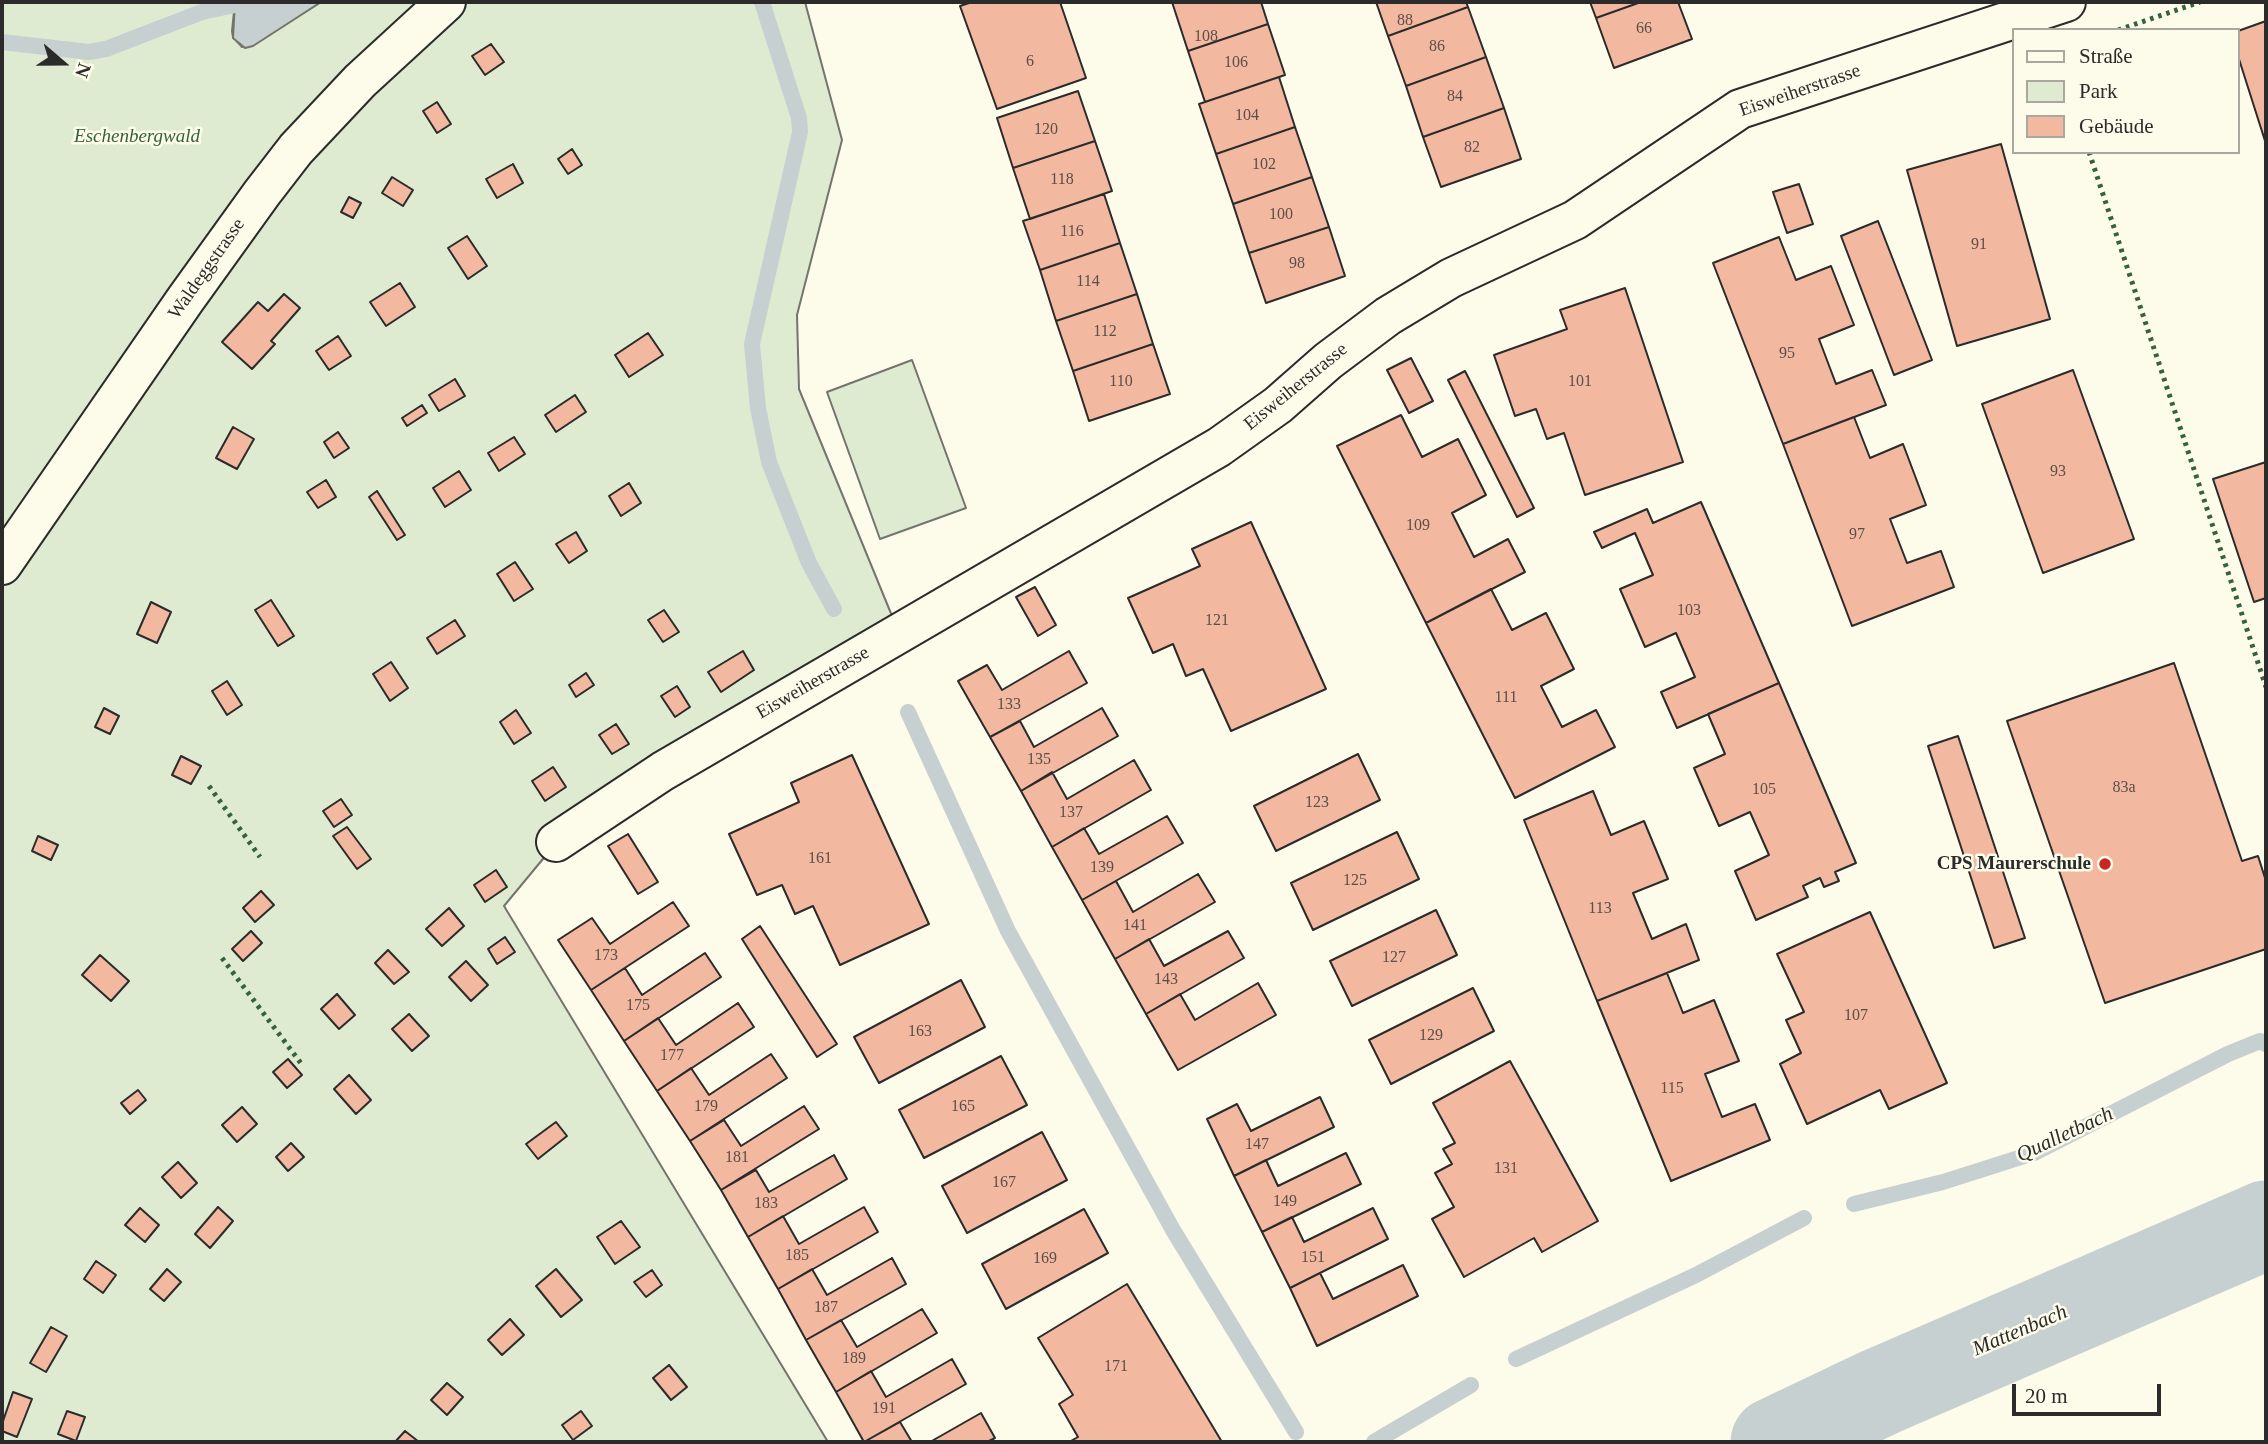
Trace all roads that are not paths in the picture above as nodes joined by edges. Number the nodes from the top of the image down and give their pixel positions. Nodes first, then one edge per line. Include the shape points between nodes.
1 (446, 2) edge
2 (2066, 2) edge
3 (2, 565) edge
4 (556, 842) dead end

1 - 3 street, Waldeggstrasse via 336,105 270,182
2 - 4 street, Eisweiherstrasse via 1740,109 1575,220 1451,278 1388,316 1219,447 663,771

